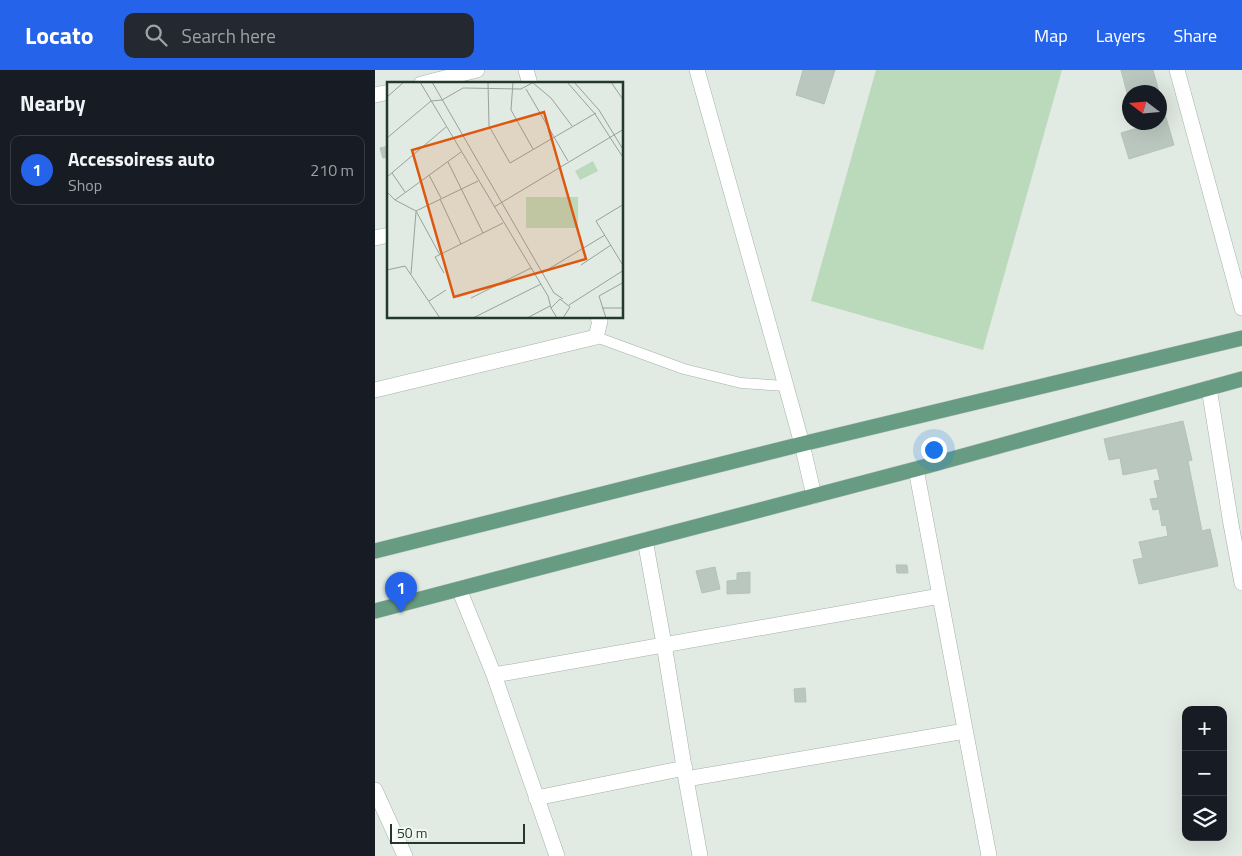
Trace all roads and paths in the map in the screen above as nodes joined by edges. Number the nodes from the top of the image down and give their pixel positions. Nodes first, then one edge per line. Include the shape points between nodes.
1 (477, 70) edge
2 (697, 70) edge
3 (1177, 70) edge
4 (429, 82) edge
5 (1242, 308) edge
6 (599, 319) edge
7 (596, 337) junction
8 (1242, 338) edge
9 (1242, 379) edge
10 (786, 386) junction
11 (1209, 388) junction
12 (375, 390) edge
13 (802, 444) junction
14 (916, 469) junction
15 (814, 496) junction
16 (645, 540) junction
17 (375, 551) edge
18 (1242, 583) edge
19 (459, 589) junction
20 (940, 596) junction
21 (375, 611) edge
22 (664, 644) junction
23 (494, 675) junction
24 (965, 730) junction
25 (685, 774) junction
26 (375, 790) edge
27 (536, 798) junction
28 (405, 856) edge
29 (557, 856) edge
30 (700, 856) edge
31 (989, 856) edge

1 - 4 street
2 - 10 street
3 - 5 street
6 - 7 street
7 - 10 lane via 741,384
7 - 12 street
8 - 13 main road
9 - 11 main road
10 - 13 street
11 - 14 main road
11 - 18 street
13 - 15 street
13 - 17 main road
14 - 15 main road
14 - 20 street
15 - 16 main road
16 - 19 main road
16 - 22 street
19 - 21 main road
19 - 23 street
20 - 22 street
20 - 24 street
22 - 23 street
22 - 25 street
23 - 27 street
24 - 25 street
24 - 31 street
25 - 27 street
25 - 30 street
26 - 28 street
27 - 29 street

